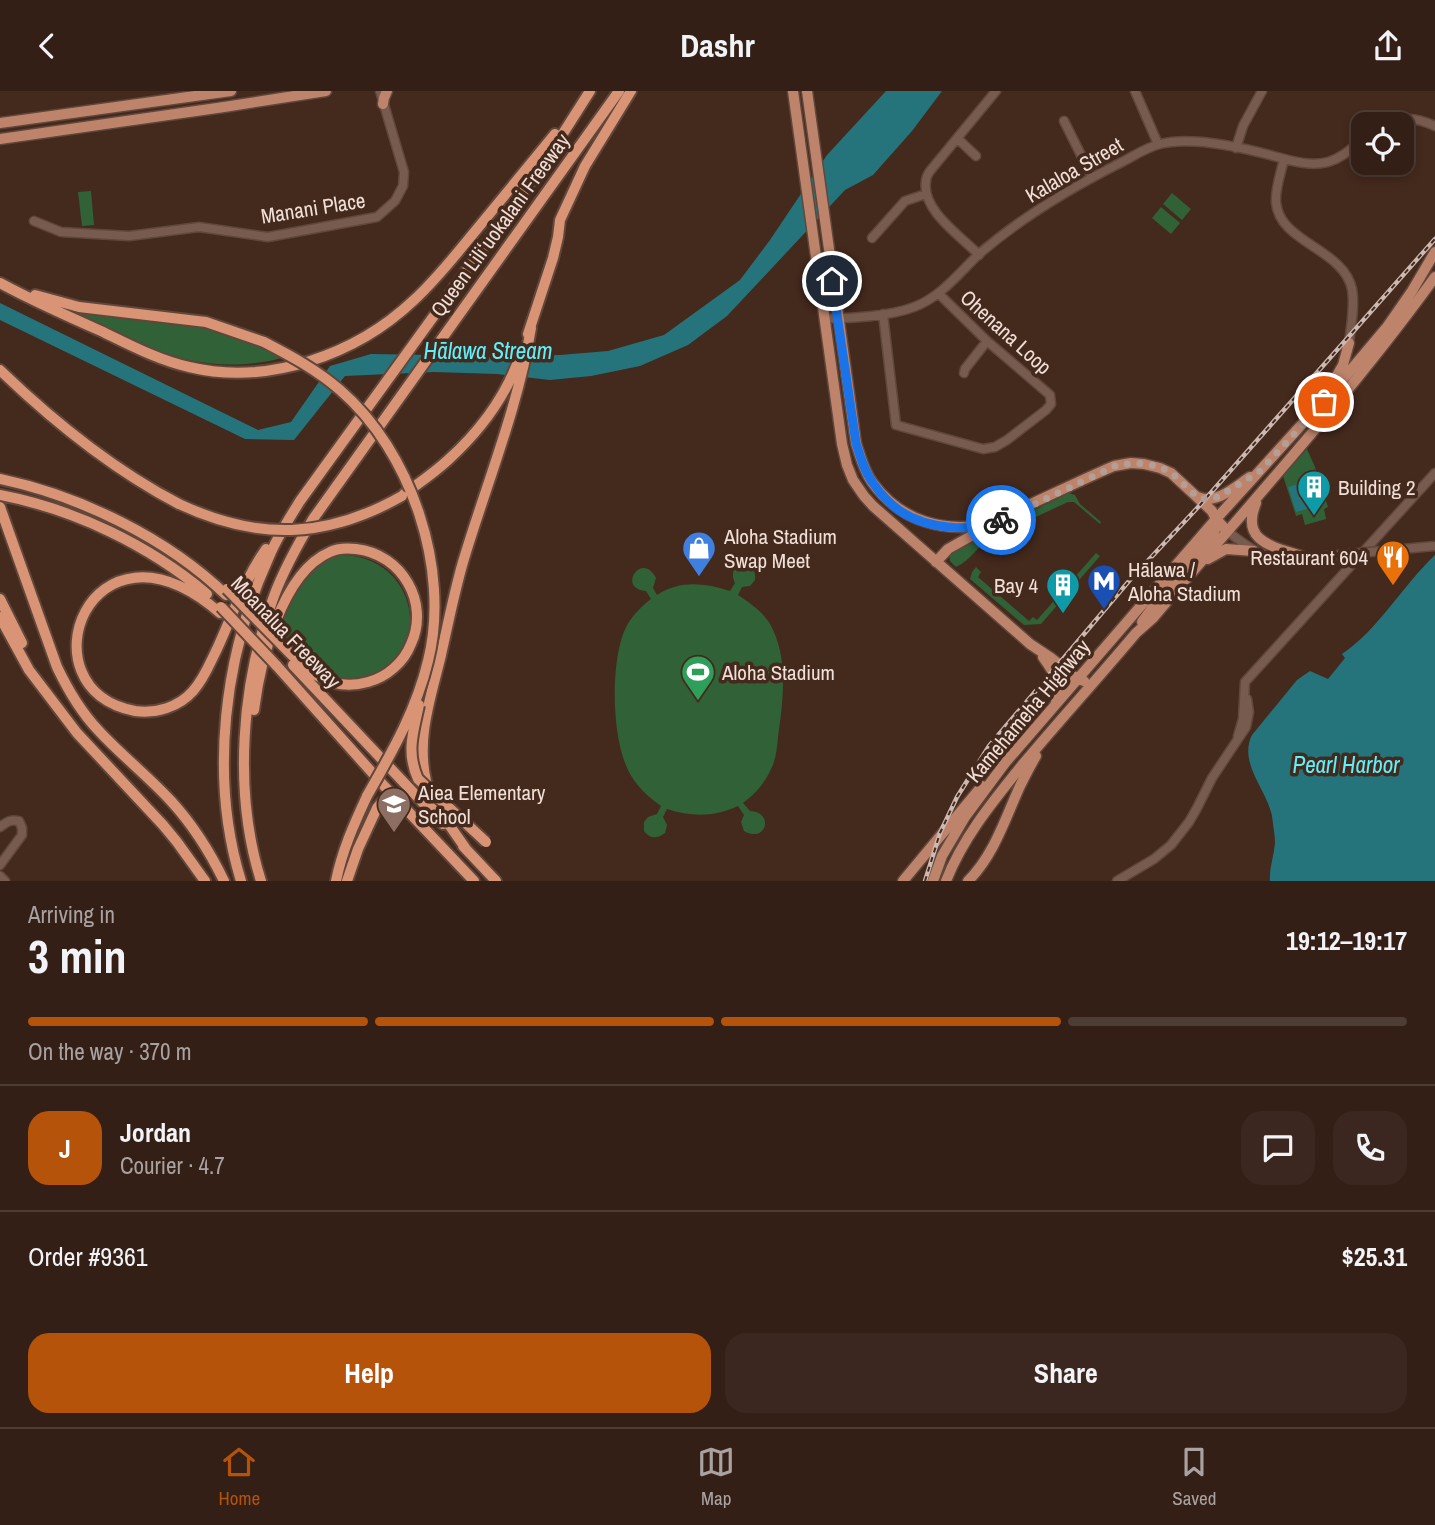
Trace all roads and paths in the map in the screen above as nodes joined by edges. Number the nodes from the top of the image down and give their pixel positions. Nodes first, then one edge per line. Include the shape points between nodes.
1 (231, 91) edge
2 (326, 91) edge
3 (380, 91) edge
4 (387, 91) edge
5 (619, 91) edge
6 (631, 91) edge
7 (793, 91) edge
8 (807, 91) edge
9 (996, 91) edge
10 (1135, 91) edge
11 (1262, 91) edge
12 (588, 95) edge
13 (383, 104) junction
14 (1414, 119) edge
15 (1064, 121) dead end
16 (0, 123) edge
17 (1435, 126) edge
18 (0, 139) edge
19 (958, 139) junction
20 (1158, 144) junction
21 (1236, 148) junction
22 (1351, 150) edge
23 (976, 156) dead end
24 (541, 159) junction
25 (1284, 159) junction
26 (1093, 177) junction
27 (926, 194) junction
28 (34, 221) dead end
29 (872, 238) dead end
30 (1435, 252) edge
31 (979, 255) junction
32 (1435, 277) edge
33 (0, 282) edge
34 (939, 294) junction
35 (883, 314) junction
36 (824, 318) junction
37 (838, 319) junction
38 (987, 341) junction
39 (1349, 343) joint
40 (0, 370) edge
41 (964, 373) dead end
42 (512, 386) junction
43 (1324, 402) junction
44 (1259, 472) junction
45 (1435, 473) edge
46 (0, 478) edge
47 (1259, 493) junction
48 (0, 495) edge
49 (1197, 496) junction
50 (300, 501) junction
51 (0, 507) edge
52 (1216, 519) junction
53 (995, 523) junction
54 (1227, 531) junction
55 (1435, 545) edge
56 (1254, 551) junction
57 (1311, 557) junction
58 (936, 562) junction
59 (1194, 570) junction
60 (0, 599) edge
61 (221, 610) junction
62 (0, 617) edge
63 (1136, 633) junction
64 (280, 647) junction
65 (1039, 651) junction
66 (429, 659) junction
67 (1098, 679) junction
68 (1077, 680) junction
69 (1056, 704) junction
70 (64, 715) junction
71 (1047, 736) junction
72 (1004, 764) junction
73 (245, 782) junction
74 (411, 814) junction
75 (0, 827) edge
76 (486, 842) dead end
77 (466, 849) junction
78 (0, 865) edge
79 (0, 876) edge
80 (5, 881) edge
81 (205, 881) edge
82 (224, 881) edge
83 (241, 881) edge
84 (261, 881) edge
85 (336, 881) edge
86 (347, 881) edge
87 (472, 881) edge
88 (496, 881) edge
89 (903, 881) edge
90 (933, 881) edge
91 (946, 881) edge
92 (968, 881) edge
93 (1117, 881) edge

1 - 16 main road
2 - 18 main road
3 - 13 street, Manani Place
4 - 13 main road
5 - 73 highway, Queen Liliʻuokalani Freeway via 313,519 292,555 256,656 245,734
6 - 42 highway via 593,152 560,220 553,258
7 - 36 main road
8 - 37 main road
9 - 19 street
10 - 20 street
11 - 21 street
12 - 24 highway, Queen Liliʻuokalani Freeway
13 - 28 street, Manani Place via 404,172 395,201 377,217 268,237 199,227 129,236 61,232
14 - 17 street
15 - 26 street
19 - 23 street
19 - 27 street via 930,171
20 - 21 street, Kalaloa Street via 1187,141
20 - 26 street, Kalaloa Street
21 - 25 street, Kalaloa Street
22 - 25 street, Kalaloa Street via 1329,162
24 - 33 highway via 412,302 356,342 293,366 231,373 181,365
24 - 50 highway, Queen Liliʻuokalani Freeway
25 - 39 street via 1276,205 1284,223 1345,274 1352,288
26 - 31 street, Kalaloa Street via 1015,224
27 - 29 street via 905,201
27 - 31 street via 934,211
30 - 43 main road, Kamehameha Highway via 1387,327
31 - 34 street, Kalaloa Street
32 - 47 main road, Kamehameha Highway
33 - 66 highway, bridge via 79,307 206,322 264,342 308,365 341,391 391,452 422,521 435,591
34 - 35 street, Kalaloa Street via 914,307
34 - 38 street, Ohenana Loop
35 - 37 street, Kalaloa Street
35 - 38 street, Ohenana Loop via 896,425 983,449 1007,440 1051,404 1050,395
36 - 37 street, Kalaloa Street
36 - 58 main road via 847,465 864,496
37 - 53 main road via 856,443 871,481 902,513 938,526
38 - 41 street
39 - 43 main road
40 - 42 highway, bridge via 127,475 203,515 271,530 319,528 348,521 402,496 459,449
42 - 77 highway via 423,732 426,782
43 - 44 main road, Kamehameha Highway
44 - 49 main road via 1218,497
44 - 52 main road, Kamehameha Highway
45 - 93 street via 1245,681 1238,736 1197,809 1171,845
46 - 64 highway, bridge via 77,503 173,553 226,592
47 - 54 main road, Kamehameha Highway
47 - 57 main road via 1251,515 1253,530 1272,546
48 - 61 highway, Moanalua Freeway via 54,510 120,537 197,586
49 - 52 main road
49 - 53 main road via 1171,473 1132,463 1090,476
50 - 61 highway via 256,565 207,670 187,697 153,711 123,708 95,691 79,663 76,644 83,614 102,591 124,581 158,579
50 - 83 highway, Queen Liliʻuokalani Freeway via 259,580 233,666 225,765
51 - 82 highway via 57,667 76,701 105,737 184,816
52 - 54 main road
52 - 63 main road via 1213,535
52 - 68 main road, Kamehameha Highway
53 - 58 main road via 948,549
54 - 56 street
54 - 59 main road, Kamehameha Highway
55 - 57 street, bridge
56 - 57 street via 1278,559
56 - 59 main road via 1226,549
58 - 65 main road
59 - 63 main road, Kamehameha Highway
60 - 70 highway
61 - 74 highway, bridge
62 - 70 highway via 29,670
63 - 67 main road, Kamehameha Highway
64 - 73 highway via 327,681 373,680 400,663 412,643 417,611 411,588 391,563 362,550 330,552 303,573 275,623 262,667
64 - 77 highway, Moanalua Freeway
65 - 68 main road
65 - 69 main road via 1055,673
66 - 76 highway, bridge via 412,736 412,765 418,779
66 - 85 highway, bridge via 403,733 349,834
67 - 68 main road
67 - 71 main road, Kamehameha Highway
68 - 69 main road, Kamehameha Highway
69 - 72 main road, Kamehameha Highway
70 - 81 highway via 177,842
71 - 91 main road, Kamehameha Highway via 971,832
71 - 92 main road via 994,846
72 - 89 main road
72 - 90 main road, Kamehameha Highway via 965,817
73 - 84 highway, Queen Liliʻuokalani Freeway
74 - 86 highway via 382,802
74 - 87 highway
75 - 78 street via 12,820 19,821 22,828 22,835
77 - 88 highway, Moanalua Freeway
79 - 80 street

